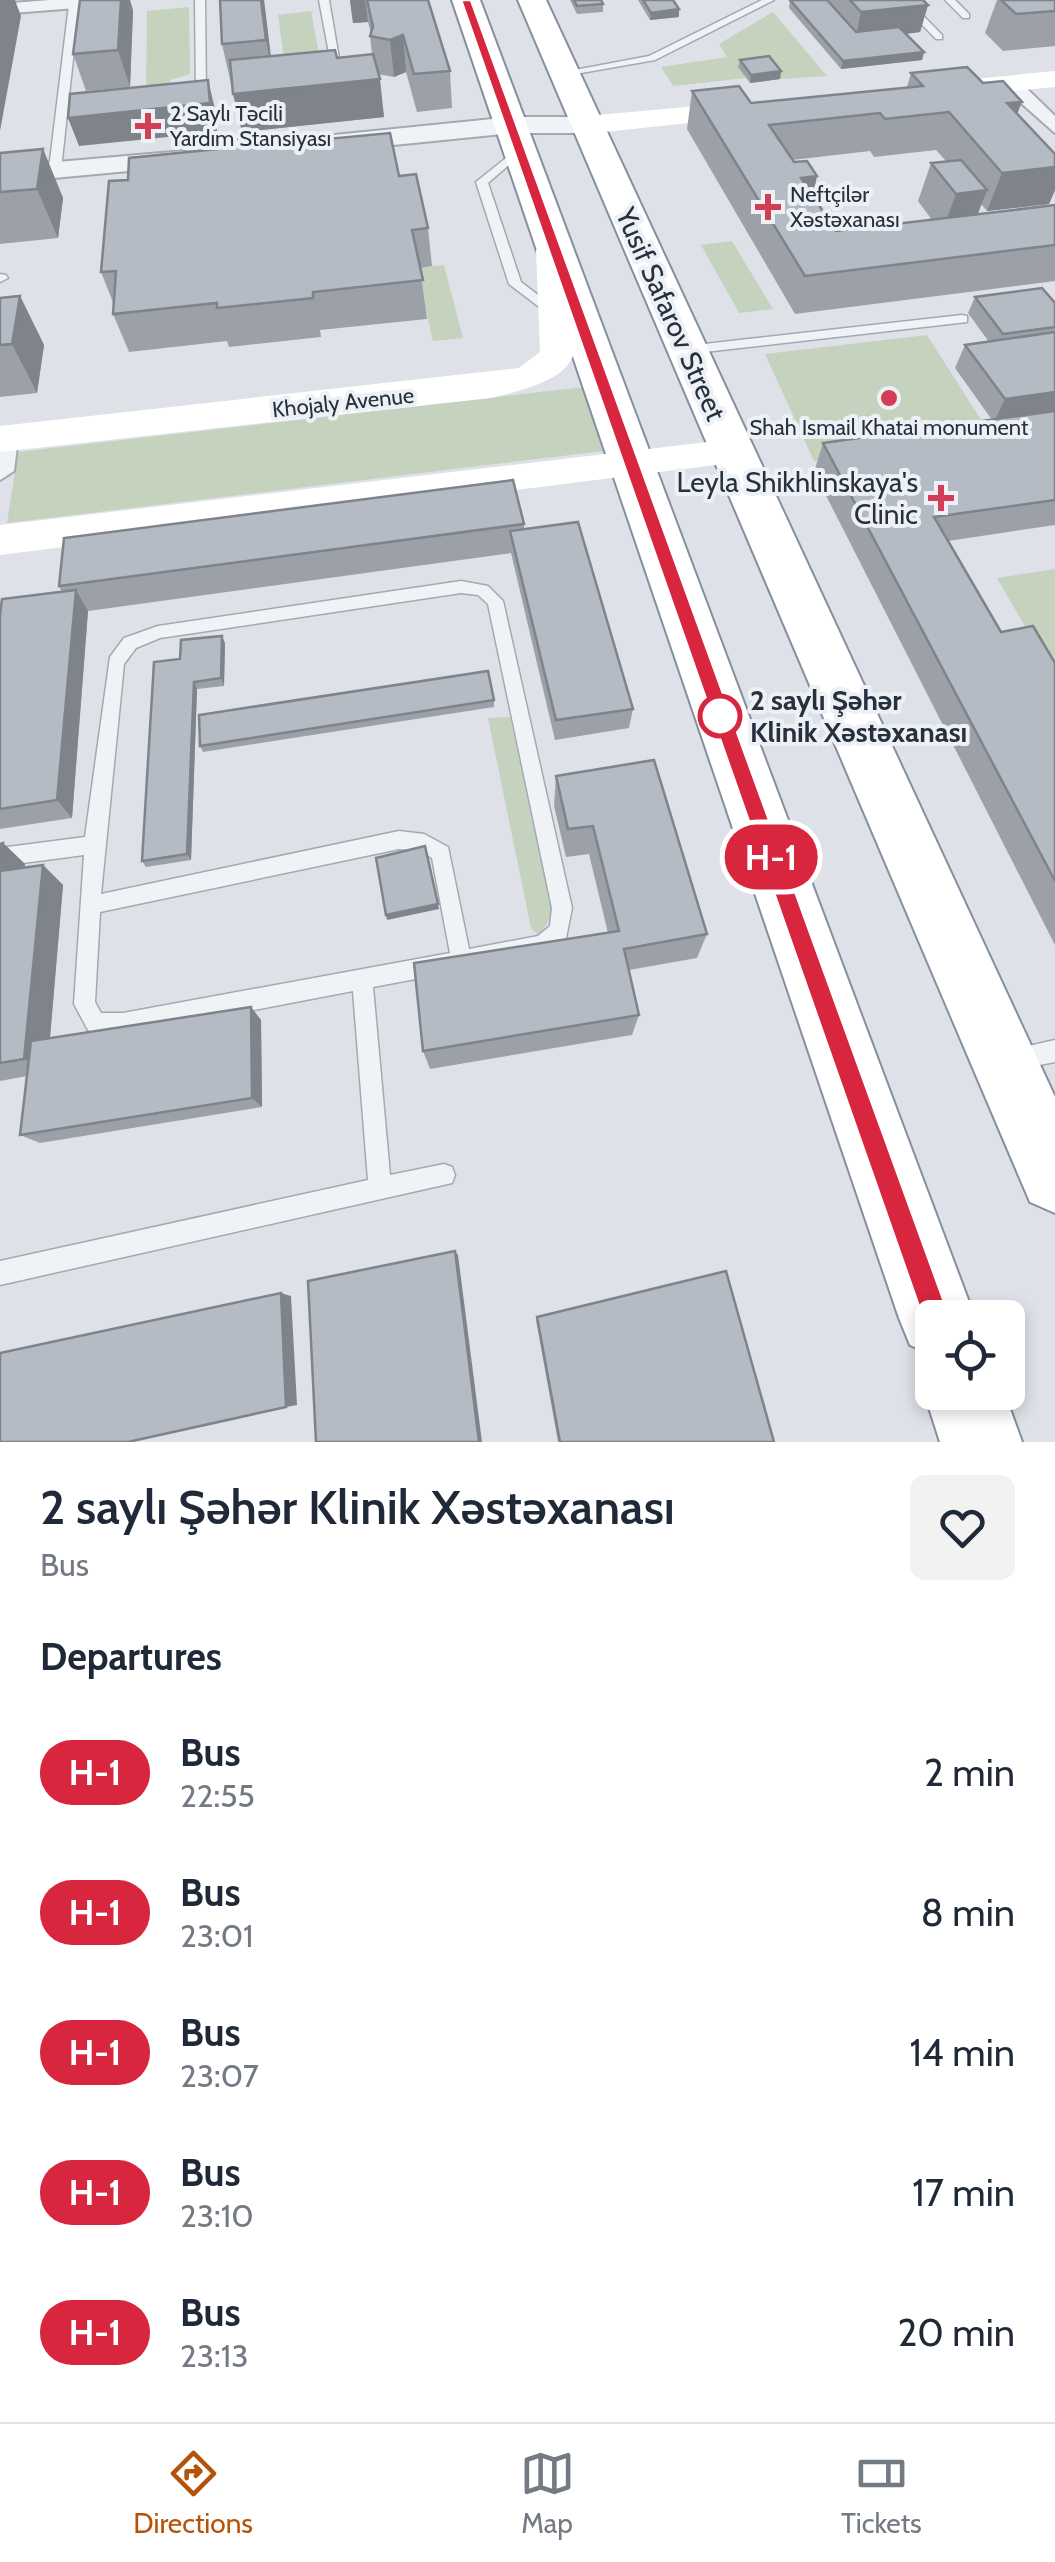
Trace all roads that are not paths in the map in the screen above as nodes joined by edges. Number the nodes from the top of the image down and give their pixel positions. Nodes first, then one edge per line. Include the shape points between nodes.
1 (114, 0) edge
2 (200, 0) edge
3 (324, 0) edge
4 (466, 0) edge
5 (532, 0) edge
6 (769, 0) edge
7 (903, 0) edge
8 (950, 0) edge
9 (72, 2) edge
10 (0, 9) edge
11 (966, 16) dead end
12 (939, 37) dead end
13 (564, 73) junction
14 (338, 74) edge
15 (1055, 79) edge
16 (1011, 84) junction
17 (916, 93) edge
18 (201, 97) edge
19 (784, 106) edge
20 (586, 124) junction
21 (1055, 127) edge
22 (516, 137) junction
23 (306, 146) edge
24 (209, 156) edge
25 (55, 169) junction
26 (0, 175) edge
27 (550, 236) junction
28 (559, 318) junction
29 (962, 318) dead end
30 (687, 350) junction
31 (2, 450) edge
32 (733, 452) junction
33 (632, 465) junction
34 (0, 540) edge
35 (94, 844) junction
36 (0, 857) edge
37 (90, 906) junction
38 (461, 960) junction
39 (362, 978) junction
40 (1055, 1052) edge
41 (1004, 1062) junction
42 (444, 1175) dead end
43 (1055, 1177) edge
44 (380, 1189) junction
45 (0, 1273) edge
46 (930, 1300) edge
47 (970, 1410) edge
48 (981, 1442) edge

1 - 9 street
2 - 18 lane
3 - 14 lane
4 - 22 highway
5 - 13 highway, Yusif Safarov Street
6 - 13 lane via 652,58
7 - 12 lane
8 - 11 lane
9 - 10 street
9 - 25 lane
13 - 20 highway, Yusif Safarov Street
15 - 16 main road
16 - 17 main road
16 - 21 street
19 - 20 main road
20 - 22 street
20 - 30 highway, Yusif Safarov Street
22 - 23 street
22 - 27 highway
22 - 28 lane via 482,182 515,284
24 - 25 street
25 - 26 street
27 - 28 main road, Khojaly Avenue
27 - 33 highway
28 - 31 main road, Khojaly Avenue via 554,363 513,382
29 - 30 lane
30 - 32 highway, Yusif Safarov Street
32 - 33 main road
32 - 41 highway, Yusif Safarov Street
33 - 34 main road
33 - 46 highway
35 - 36 lane
35 - 37 lane
35 - 38 lane via 116,662 130,643 158,632 461,587 482,590 495,600 562,908 559,931 543,945
37 - 38 lane via 399,840 424,843 441,853
37 - 39 lane via 84,1004 95,1023 122,1024
38 - 39 lane
39 - 44 lane
40 - 41 lane
41 - 43 highway, Yusif Safarov Street
42 - 44 lane
44 - 45 lane
47 - 48 highway

